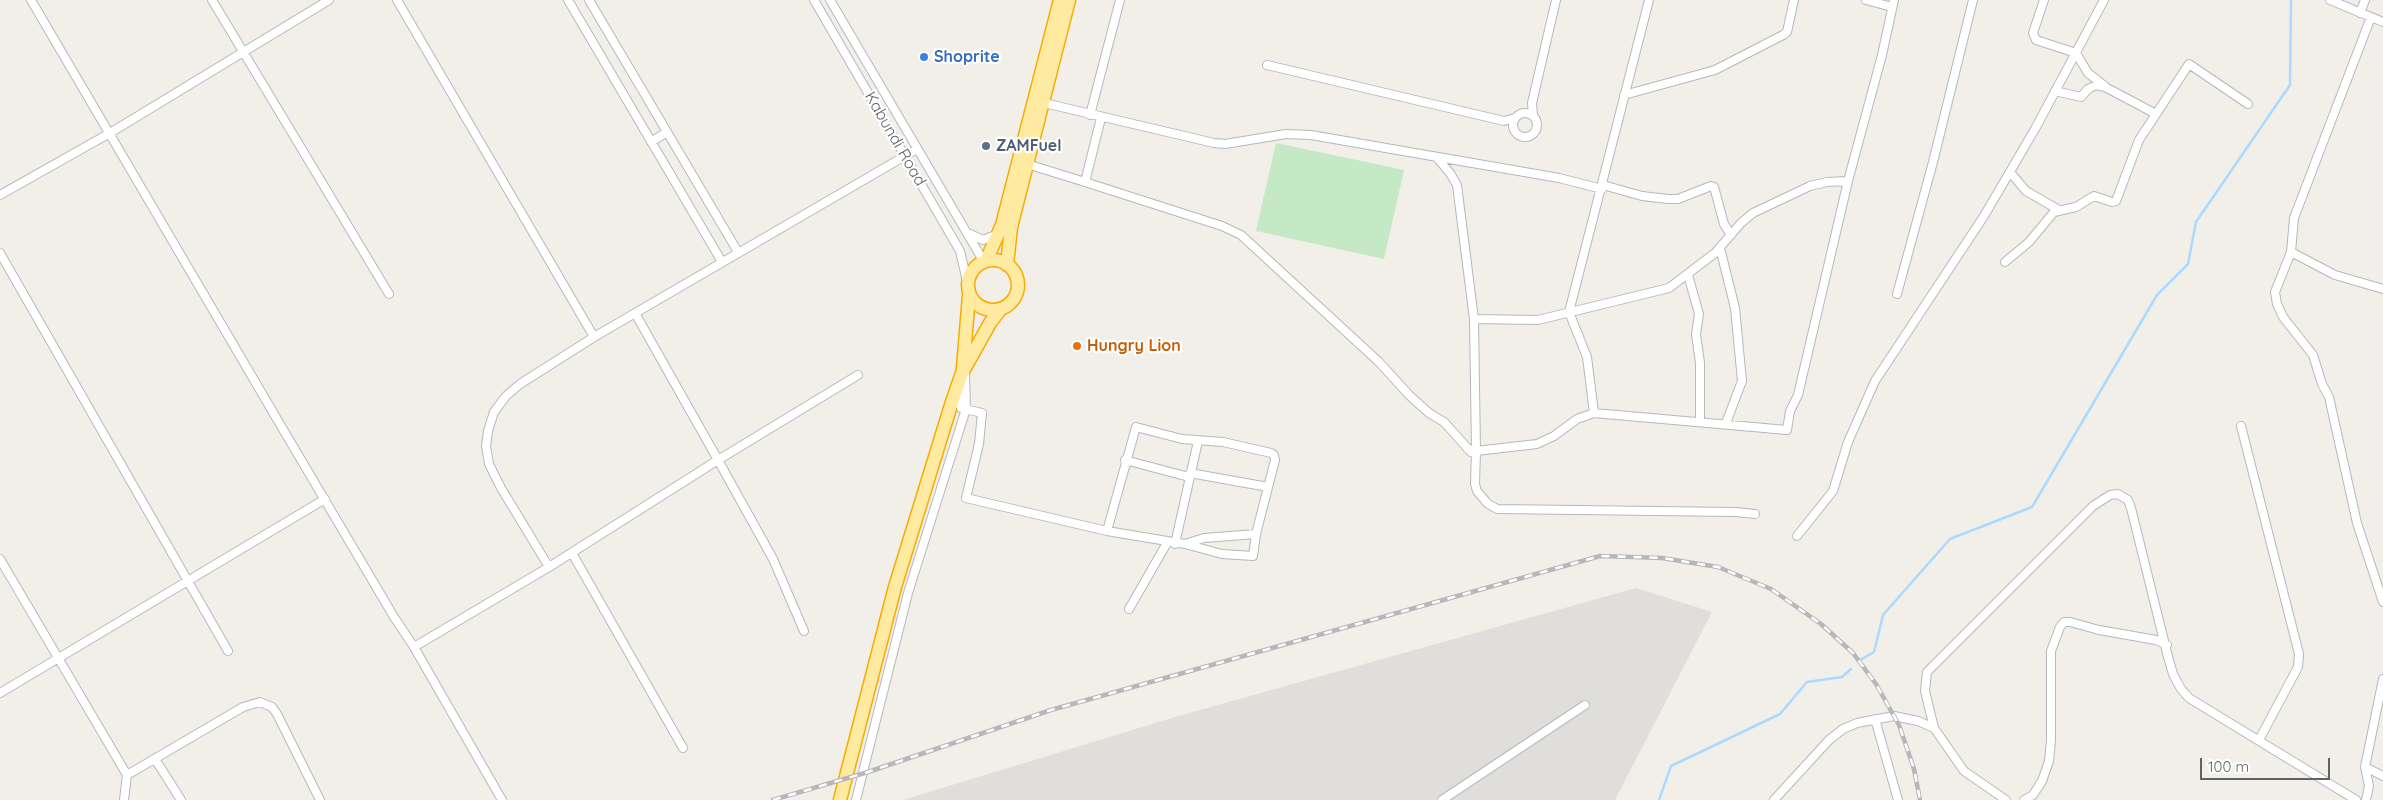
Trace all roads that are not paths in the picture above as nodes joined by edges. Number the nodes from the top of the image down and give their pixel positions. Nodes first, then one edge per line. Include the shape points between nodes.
1 (32, 0) edge
2 (212, 0) edge
3 (329, 0) edge
4 (397, 0) edge
5 (568, 0) edge
6 (814, 0) edge
7 (830, 0) edge
8 (1060, 0) edge
9 (1069, 0) edge
10 (1120, 0) edge
11 (1556, 0) edge
12 (1649, 0) edge
13 (1794, 0) edge
14 (1866, 0) edge
15 (1973, 0) edge
16 (2044, 0) edge
17 (2104, 0) edge
18 (2330, 0) edge
19 (2365, 0) edge
20 (590, 3) edge
21 (1893, 4) edge
22 (2360, 13) junction
23 (577, 15) junction
24 (2371, 18) junction
25 (2383, 22) edge
26 (242, 52) junction
27 (2076, 53) junction
28 (1267, 66) dead end
29 (2107, 88) junction
30 (2055, 91) junction
31 (1624, 95) junction
32 (1039, 102) junction
33 (1532, 103) junction
34 (2248, 104) dead end
35 (2156, 114) junction
36 (1090, 115) junction
37 (1533, 115) junction
38 (1518, 116) junction
39 (1101, 118) junction
40 (1504, 121) junction
41 (1514, 130) junction
42 (667, 132) junction
43 (110, 133) junction
44 (652, 142) junction
45 (918, 149) junction
46 (905, 156) junction
47 (1438, 159) junction
48 (1027, 164) junction
49 (2010, 172) junction
50 (1848, 181) junction
51 (1085, 182) junction
52 (1603, 187) junction
53 (0, 195) edge
54 (2059, 210) junction
55 (968, 233) junction
56 (998, 233) junction
57 (1731, 235) junction
58 (1720, 248) junction
59 (0, 252) edge
60 (738, 252) junction
61 (2291, 252) junction
62 (985, 261) junction
63 (722, 262) junction
64 (2005, 262) dead end
65 (1007, 265) junction
66 (1688, 275) junction
67 (967, 281) junction
68 (2383, 289) edge
69 (389, 294) dead end
70 (1897, 294) dead end
71 (969, 295) junction
72 (1000, 310) junction
73 (1569, 312) junction
74 (635, 313) junction
75 (1474, 319) junction
76 (594, 336) junction
77 (964, 370) junction
78 (858, 375) dead end
79 (956, 390) junction
80 (966, 409) junction
81 (1594, 413) junction
82 (1700, 421) junction
83 (1726, 423) junction
84 (2241, 426) dead end
85 (1198, 441) junction
86 (1476, 454) junction
87 (718, 460) junction
88 (1125, 460) junction
89 (1190, 475) junction
90 (1268, 487) junction
91 (325, 499) junction
92 (1755, 514) dead end
93 (1107, 531) junction
94 (1256, 534) junction
95 (1797, 536) dead end
96 (1167, 542) junction
97 (1176, 544) junction
98 (1185, 544) junction
99 (572, 553) junction
100 (0, 559) edge
101 (549, 567) junction
102 (187, 582) junction
103 (2383, 602) edge
104 (1129, 609) dead end
105 (804, 631) dead end
106 (2167, 645) junction
107 (414, 647) junction
108 (228, 652) dead end
109 (58, 658) junction
110 (2383, 679) edge
111 (0, 693) edge
112 (1585, 704) dead end
113 (1875, 718) junction
114 (1934, 728) junction
115 (2259, 740) junction
116 (683, 748) dead end
117 (155, 759) junction
118 (2366, 767) junction
119 (127, 775) junction
120 (2383, 776) edge
121 (124, 800) edge
122 (180, 800) edge
123 (320, 800) edge
124 (502, 800) edge
125 (840, 800) edge
126 (856, 800) edge
127 (1442, 800) edge
128 (1774, 800) edge
129 (1898, 800) edge
130 (2006, 800) edge
131 (2024, 800) edge
132 (2356, 800) edge
133 (2366, 800) edge

1 - 43 street
2 - 26 street
3 - 26 street
4 - 76 street
5 - 23 street
6 - 46 street, Kabundi Road
7 - 45 street, Kabundi Road
8 - 32 highway
9 - 32 highway
10 - 36 street
11 - 33 street
12 - 31 street
13 - 31 street via 1783,35 1715,70
14 - 21 street
15 - 70 street
16 - 27 street via 2034,38
17 - 27 street
18 - 22 street
19 - 22 street
20 - 23 street
20 - 42 street
21 - 50 street
22 - 24 street
23 - 44 street
24 - 25 street
24 - 61 street via 2294,218
26 - 43 street
26 - 69 street
27 - 29 street via 2088,72
27 - 30 street
28 - 40 street
29 - 30 street via 2096,85 2081,97
29 - 35 street
30 - 49 street
31 - 52 street
32 - 36 street
32 - 48 highway
32 - 56 highway
33 - 37 street
33 - 38 street
34 - 35 street via 2188,64
35 - 54 street via 2134,150 2116,201 2094,196 2076,207
36 - 39 street
37 - 38 street
37 - 41 street via 1538,124 1534,134 1524,137
38 - 40 street
38 - 41 street
39 - 47 street via 1214,143 1286,134 1311,135
39 - 51 street
40 - 41 street
42 - 44 street
42 - 60 street
43 - 53 street
43 - 91 street
44 - 63 street
45 - 46 street
45 - 55 street, Kabundi Road
46 - 60 street
46 - 67 street, Kabundi Road via 960,251
47 - 52 street
47 - 75 street via 1457,185
48 - 51 street
48 - 65 highway via 1011,227
49 - 54 street via 2026,191
49 - 95 street via 1875,381 1848,442 1834,491
50 - 57 street via 1827,182 1796,191 1753,213
50 - 83 street via 1787,430
51 - 86 street via 1241,235 1379,362 1409,395 1444,422
52 - 57 street via 1668,200 1714,187 1724,224
52 - 73 street
54 - 64 street via 2050,215 2029,242
55 - 56 street via 983,240
55 - 62 street, Kabundi Road
56 - 62 highway
57 - 58 street
58 - 66 street
58 - 83 street via 1736,308 1742,381
59 - 102 street
60 - 63 street
61 - 68 street via 2334,275
61 - 103 street via 2276,286 2277,304 2283,317 2313,355 2329,397 2357,523
62 - 65 highway via 997,260
62 - 67 highway via 975,267
63 - 74 street
65 - 72 highway via 1013,270 1018,285 1014,299
66 - 73 street via 1661,291
66 - 82 street via 1699,314 1696,334 1700,363
67 - 71 highway
71 - 72 highway via 982,309
71 - 77 highway
72 - 77 highway
73 - 75 street via 1538,320
73 - 81 street via 1587,357
74 - 76 street
74 - 87 street
75 - 86 street
76 - 101 street via 506,396 494,412 488,431 489,464
77 - 79 highway
77 - 80 street
78 - 87 street
79 - 80 street via 961,408
79 - 125 highway via 895,587
80 - 93 street via 982,413 979,444 966,498
80 - 126 street via 908,593
81 - 82 street
81 - 86 street via 1577,419 1537,444
82 - 83 street
84 - 115 street via 2299,654 2298,667
85 - 88 street via 1136,427
85 - 89 street
85 - 90 street via 1223,442 1271,452 1275,460
86 - 92 street via 1477,491 1494,508
87 - 99 street
87 - 105 street via 772,559
88 - 89 street
88 - 93 street
89 - 90 street
89 - 97 street
90 - 94 street
91 - 102 street
91 - 107 street
93 - 96 street
94 - 98 street via 1204,538
94 - 98 street via 1254,554 1250,557 1222,554
96 - 97 street
96 - 104 street
97 - 98 street
99 - 101 street
99 - 116 street
100 - 109 street
101 - 107 street
102 - 108 street
102 - 109 street
106 - 114 street via 2128,500 2123,495 2110,495 2093,506 1926,672 1925,691
106 - 115 street via 2173,674 2189,698
106 - 131 street via 2064,622 2051,651 2049,761 2042,781 2033,795
107 - 124 street
109 - 111 street
109 - 119 street
110 - 118 street
112 - 127 street
113 - 114 street via 1894,716
113 - 128 street via 1843,729 1829,740
113 - 129 street
114 - 130 street via 1964,771
115 - 132 street
117 - 119 street
117 - 122 street
117 - 123 street via 243,707 260,702 272,707 277,714
118 - 120 street
118 - 133 street via 2369,786
119 - 121 street

